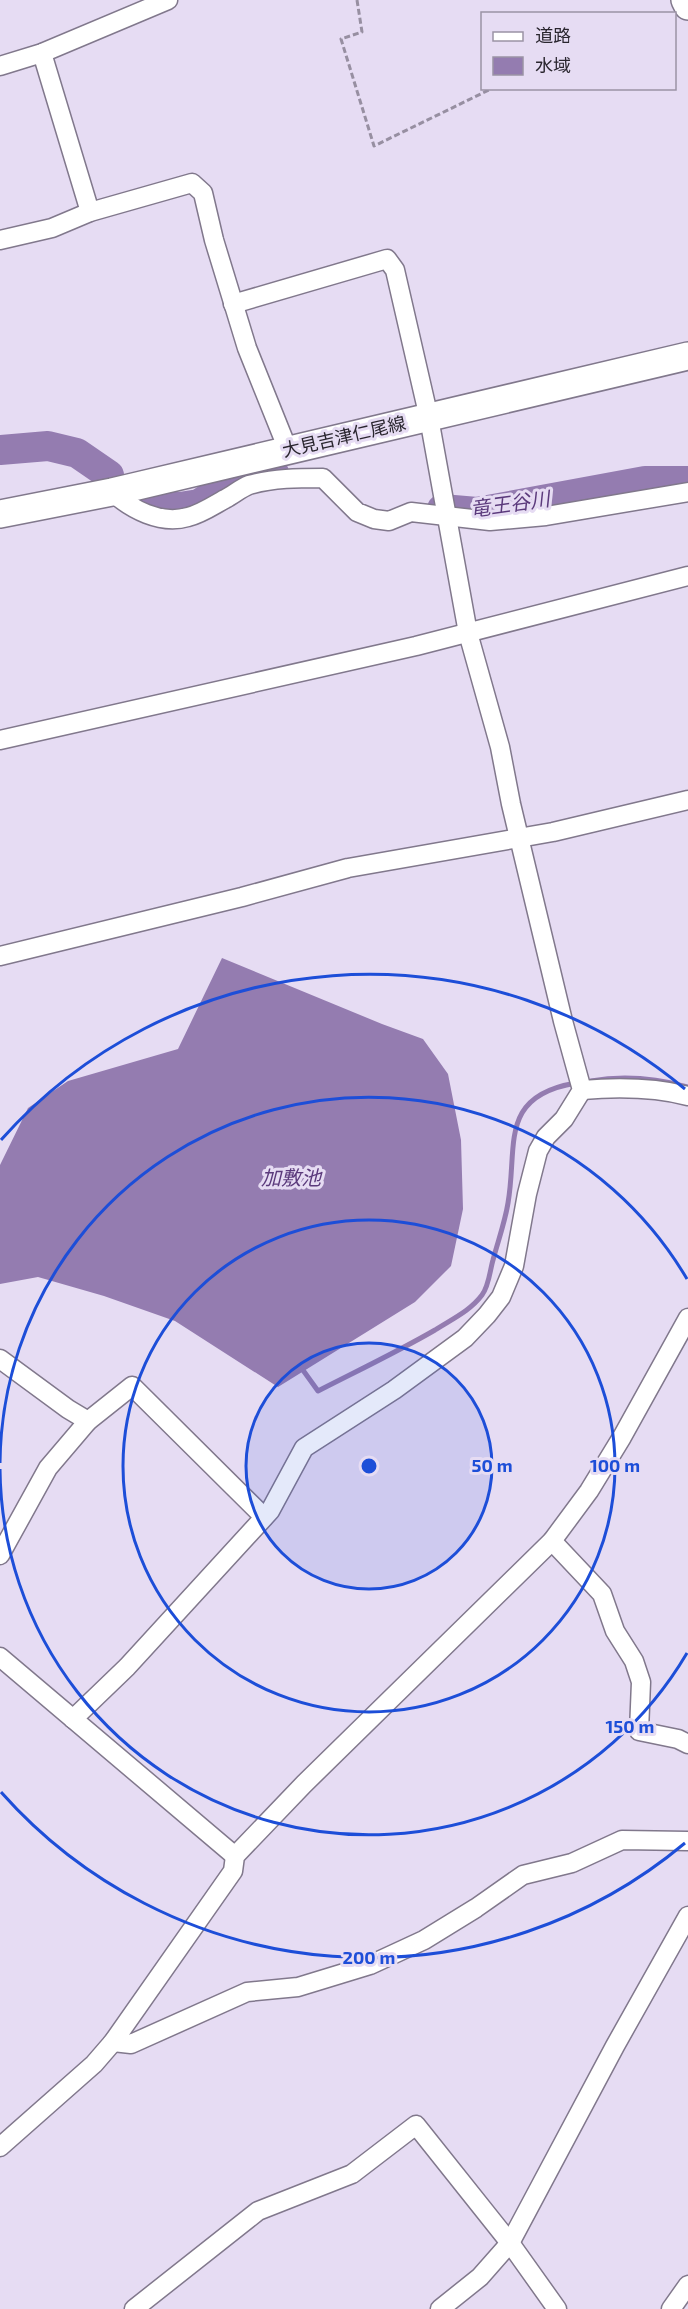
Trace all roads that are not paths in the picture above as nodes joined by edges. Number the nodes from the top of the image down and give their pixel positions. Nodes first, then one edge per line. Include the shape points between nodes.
1 (168, 0) edge
2 (685, 0) edge
3 (688, 6) edge
4 (42, 53) junction
5 (0, 66) edge
6 (90, 212) junction
7 (0, 240) edge
8 (233, 304) junction
9 (688, 356) edge
10 (429, 418) junction
11 (288, 450) junction
12 (112, 492) junction
13 (688, 492) edge
14 (445, 511) junction
15 (0, 514) edge
16 (688, 576) edge
17 (468, 633) junction
18 (0, 740) edge
19 (688, 800) edge
20 (519, 838) junction
21 (0, 956) edge
22 (582, 1089) junction
23 (688, 1096) edge
24 (688, 1318) edge
25 (0, 1359) edge
26 (88, 1421) junction
27 (264, 1517) junction
28 (552, 1541) junction
29 (0, 1555) edge
30 (0, 1657) edge
31 (74, 1719) junction
32 (688, 1744) edge
33 (688, 1841) edge
34 (235, 1856) junction
35 (688, 1916) edge
36 (113, 2042) junction
37 (0, 2147) edge
38 (510, 2243) junction
39 (688, 2285) edge
40 (134, 2309) edge
41 (440, 2309) edge
42 (557, 2309) edge
43 (671, 2309) edge

1 - 4 street
2 - 3 main road
4 - 5 street
4 - 6 street
6 - 7 street via 52,228
6 - 8 street via 192,183 203,193
8 - 10 street via 387,259 395,270
8 - 11 street
9 - 10 main road, 大見吉津仁尾線
10 - 11 main road, 大見吉津仁尾線
10 - 14 street
11 - 12 main road, 大見吉津仁尾線
12 - 14 street via 128,506 173,519 196,514 248,485 294,477 323,478 357,512 374,519
12 - 15 main road, 大見吉津仁尾線
13 - 14 street via 546,516 490,521
14 - 17 street
16 - 17 street
17 - 18 street
17 - 20 street via 500,747
19 - 20 street
20 - 21 street via 348,868
20 - 22 street
22 - 23 street via 620,1086
22 - 27 street via 538,1151 514,1266 501,1297 465,1338 304,1448
24 - 28 street via 617,1446
25 - 26 street
26 - 27 street via 132,1386
26 - 29 street via 48,1468
27 - 31 street
28 - 32 street via 602,1594 615,1631 633,1660 641,1682 639,1731
28 - 34 street
30 - 31 street
31 - 34 street
33 - 36 street via 622,1840 572,1863 523,1875 424,1940 370,1965 298,1987 247,1992 131,2044
34 - 36 street via 233,1871
35 - 38 street
36 - 37 street via 94,2064
38 - 40 street via 416,2125 352,2174 258,2211
38 - 41 street via 480,2277
38 - 42 street
39 - 43 street

